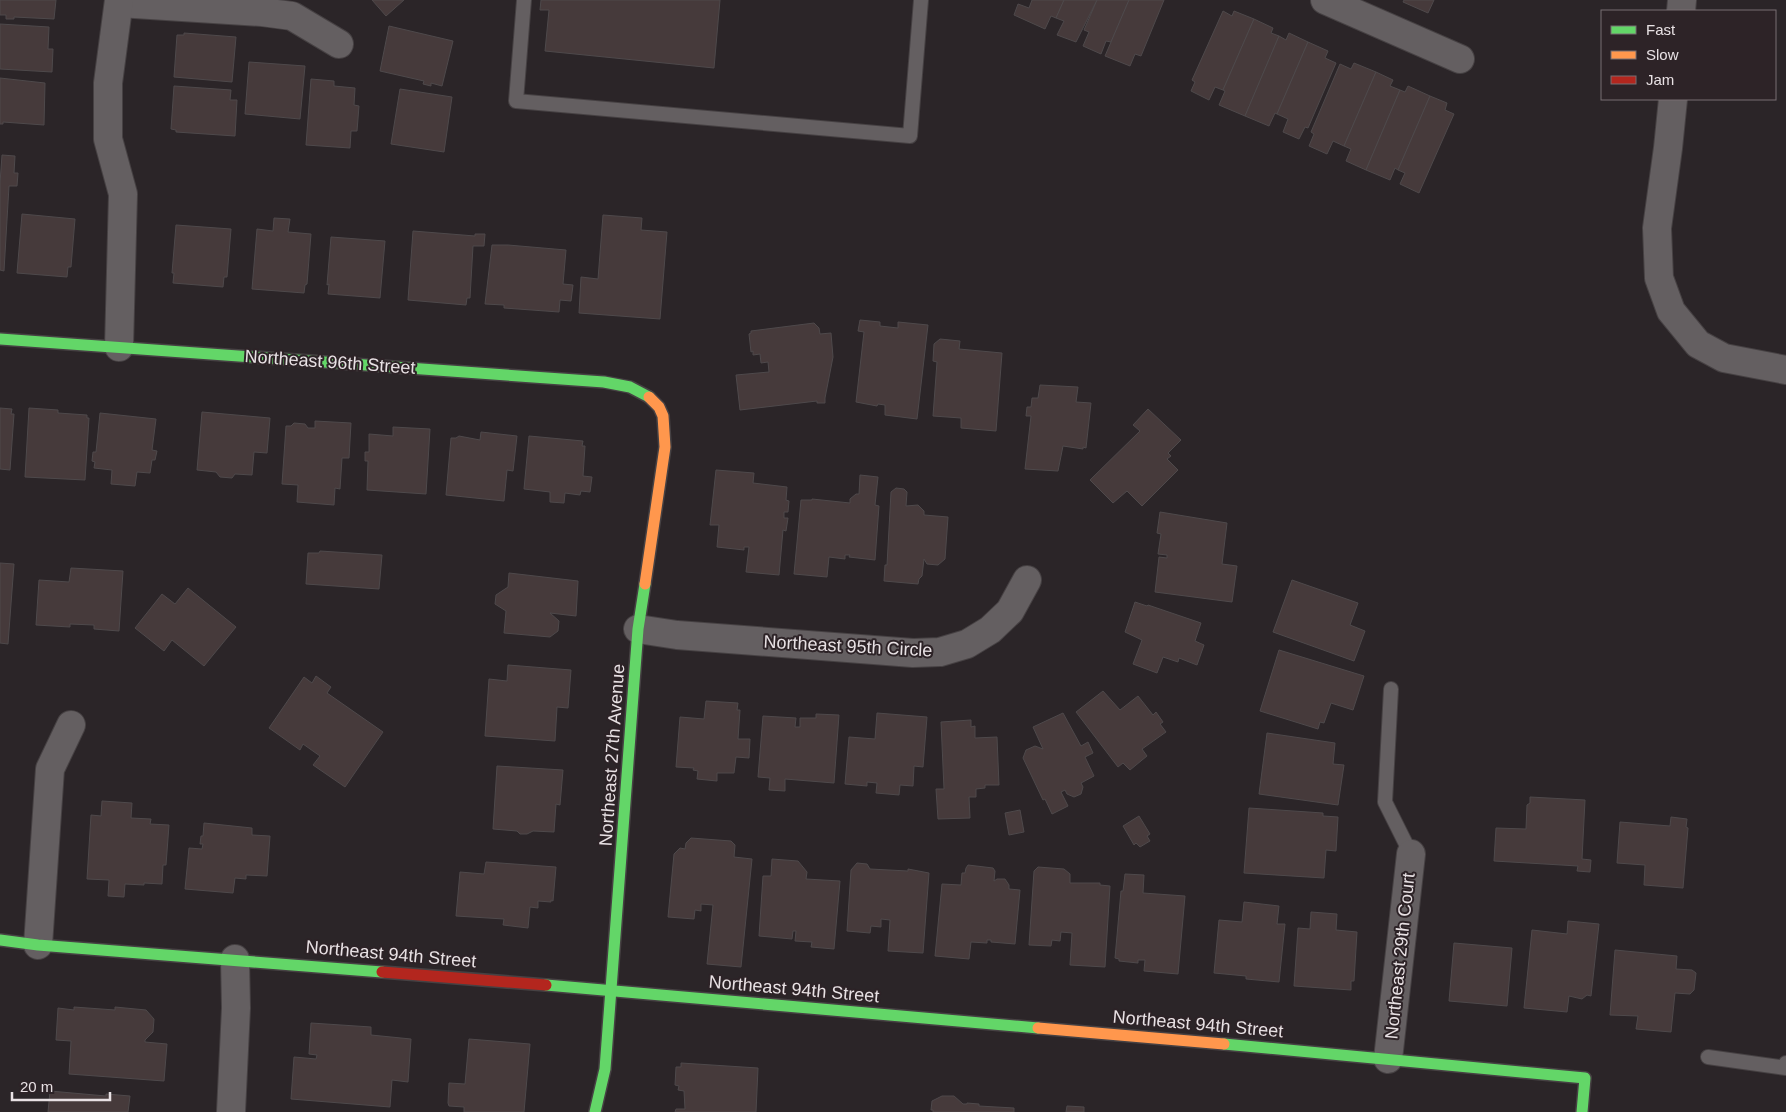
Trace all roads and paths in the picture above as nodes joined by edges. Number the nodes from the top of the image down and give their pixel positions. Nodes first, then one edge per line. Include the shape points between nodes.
1 (524, 0) edge
2 (921, 0) edge
3 (1325, 0) edge
4 (119, 2) edge
5 (339, 44) dead end
6 (1460, 59) dead end
7 (1673, 100) edge
8 (0, 339) edge
9 (119, 347) junction
10 (1786, 370) edge
11 (655, 403) joint
12 (1027, 580) dead end
13 (638, 629) junction
14 (1391, 689) dead end
15 (71, 725) dead end
16 (1411, 854) joint
17 (0, 940) edge
18 (38, 945) junction
19 (235, 959) junction
20 (612, 990) junction
21 (1708, 1057) dead end
22 (1388, 1058) junction
23 (1786, 1063) edge
24 (1786, 1068) edge
25 (230, 1112) edge
26 (594, 1112) edge
27 (1582, 1112) edge

1 - 2 lane via 516,101 910,136
3 - 6 street
4 - 5 street via 292,16
4 - 9 street via 108,83 108,139 123,194
7 - 10 street via 1657,228 1659,278 1671,311 1698,344 1724,358
8 - 9 street, Northeast 96th Street
9 - 11 street, Northeast 96th Street via 604,382 642,392
11 - 13 street, Northeast 27th Avenue via 663,415 665,447
12 - 13 street, Northeast 95th Circle via 1010,611 990,630 967,644 940,652 914,653 677,635
13 - 20 street, Northeast 27th Avenue
14 - 16 lane via 1385,802
15 - 18 street via 50,769
16 - 22 street, Northeast 29th Court
17 - 18 street, Northeast 94th Street
18 - 19 street, Northeast 94th Street
19 - 20 street, Northeast 94th Street
19 - 25 street via 236,1008
20 - 22 street, Northeast 94th Street
20 - 26 street, Northeast 27th Avenue via 606,1068
21 - 24 lane
22 - 27 street, Northeast 94th Street via 1585,1078
23 - 24 lane

